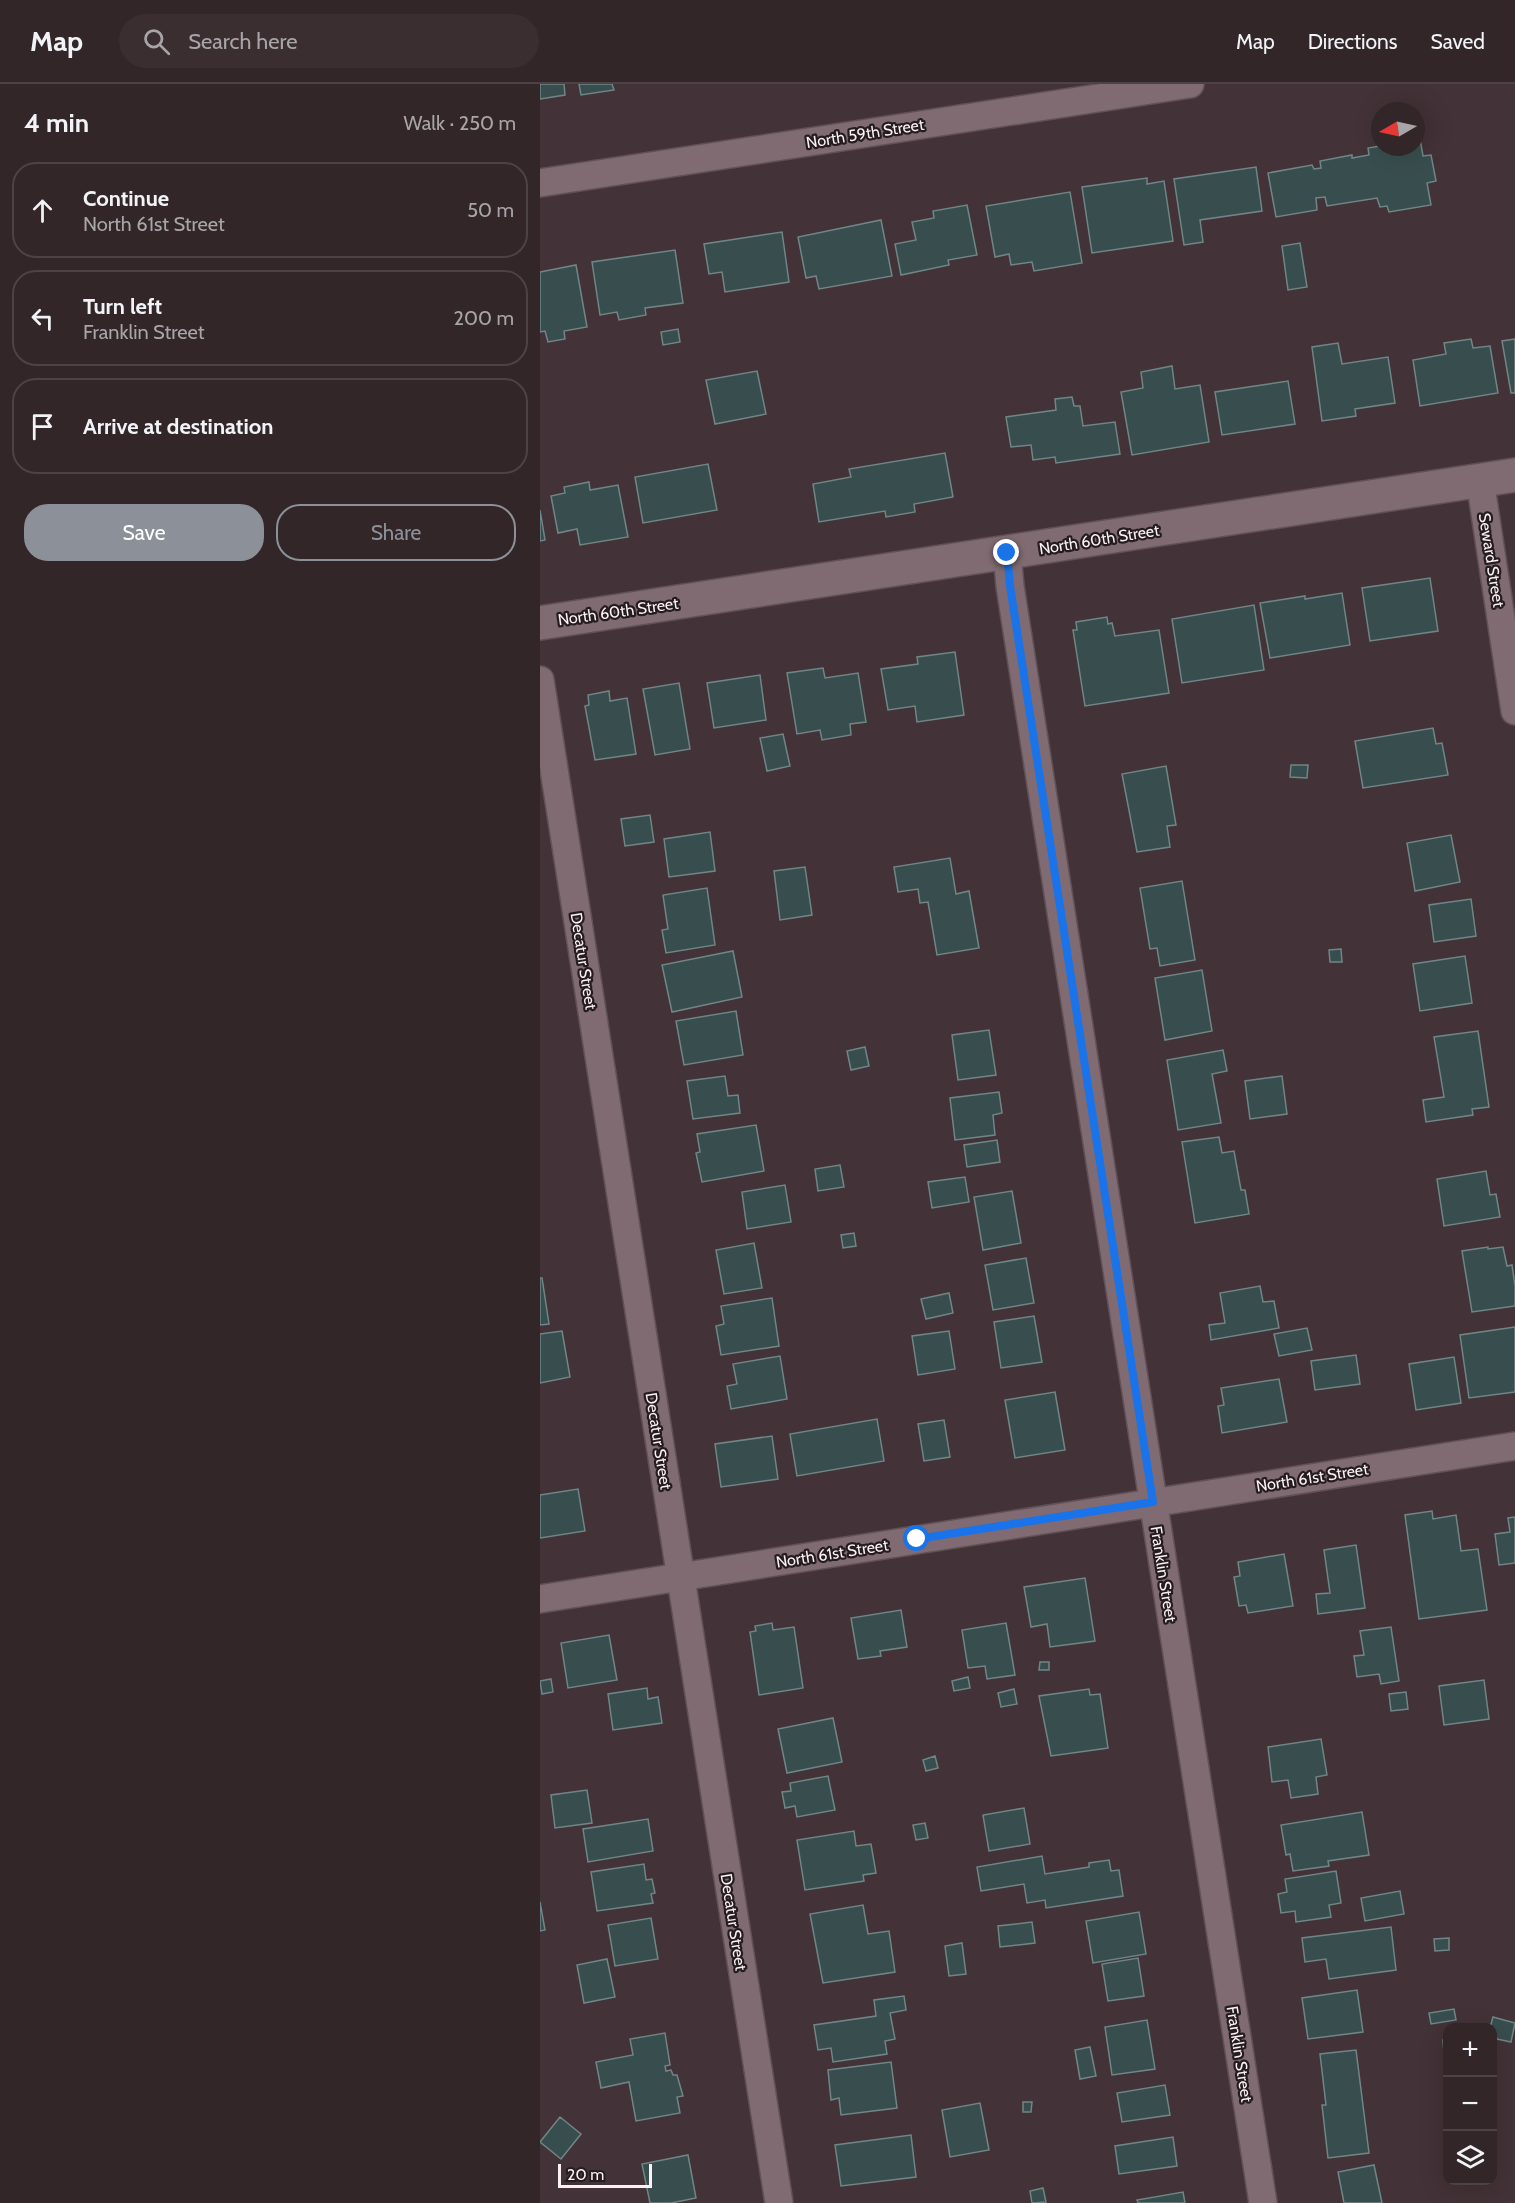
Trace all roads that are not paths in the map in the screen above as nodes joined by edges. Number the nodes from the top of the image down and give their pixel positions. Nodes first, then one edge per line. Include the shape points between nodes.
1 (1190, 84) edge
2 (540, 183) edge
3 (1515, 475) edge
4 (1479, 480) junction
5 (1007, 553) junction
6 (540, 623) edge
7 (540, 680) edge
8 (1515, 711) edge
9 (1515, 1446) edge
10 (1153, 1502) junction
11 (680, 1578) junction
12 (540, 1599) edge
13 (778, 2203) edge
14 (1263, 2203) edge

1 - 2 street, North 59th Street
3 - 4 street, North 60th Street
4 - 5 street, North 60th Street
4 - 8 street, Seward Street
5 - 6 street, North 60th Street
5 - 10 street, Franklin Street
7 - 11 street, Decatur Street
9 - 10 street, North 61st Street
10 - 11 street, North 61st Street
10 - 14 street, Franklin Street
11 - 12 street, North 61st Street
11 - 13 street, Decatur Street

